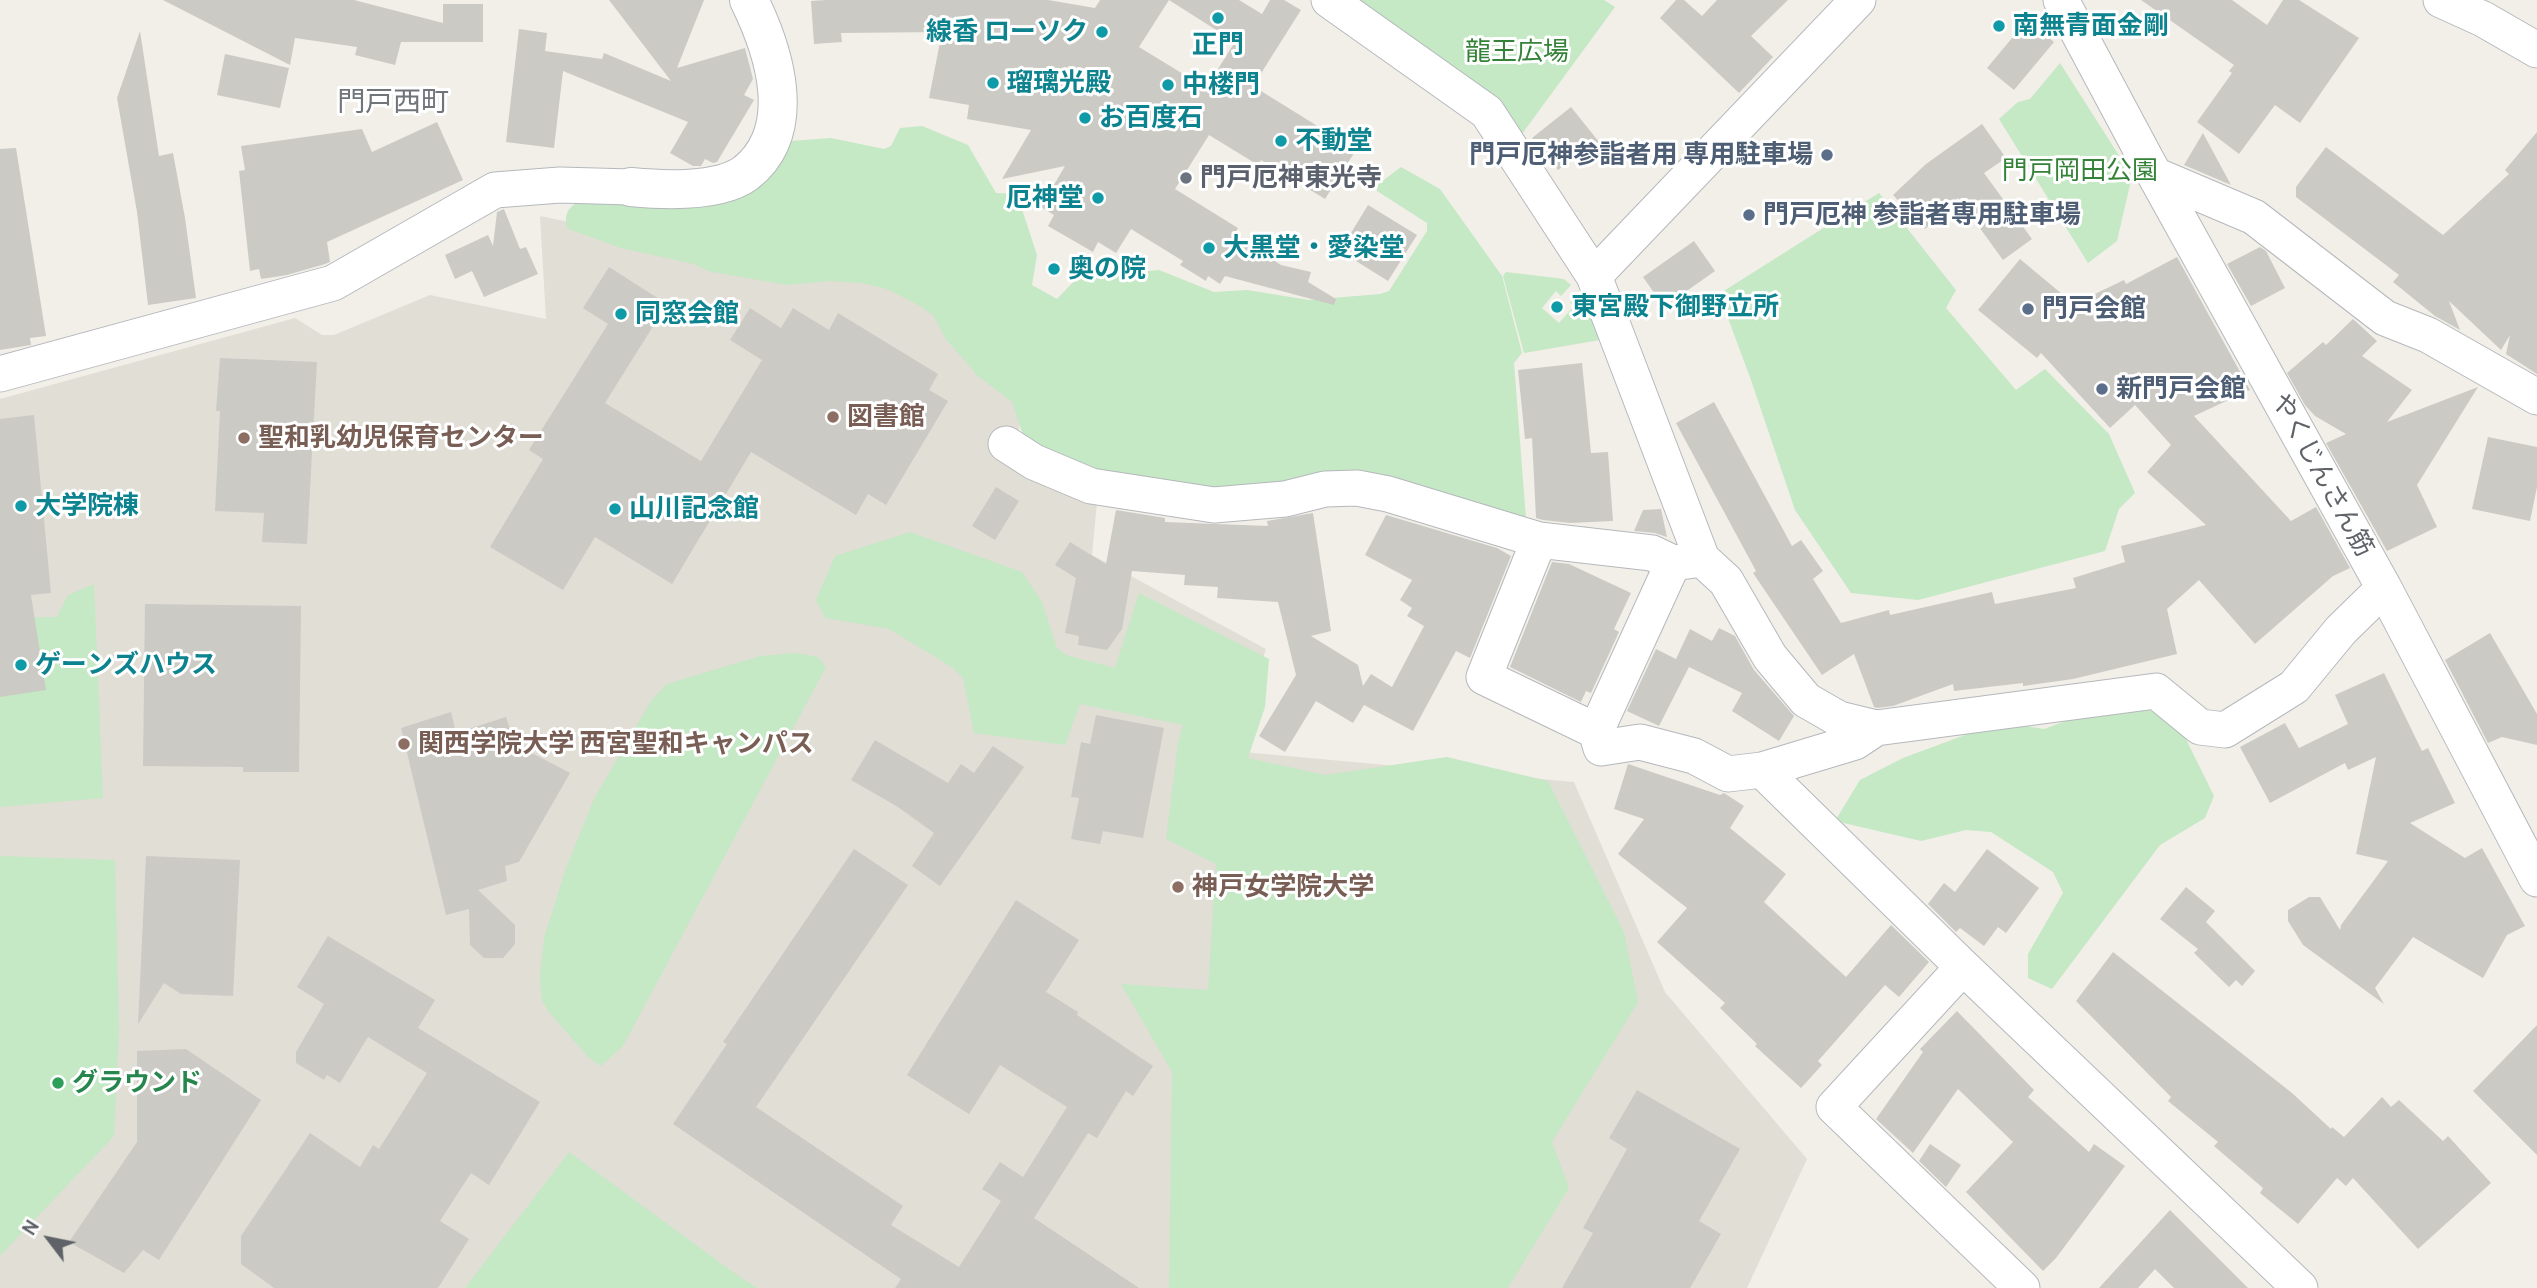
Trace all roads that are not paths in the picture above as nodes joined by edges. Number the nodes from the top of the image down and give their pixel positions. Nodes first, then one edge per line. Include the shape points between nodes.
1 (749, 0) edge
2 (1329, 0) edge
3 (1858, 0) edge
4 (2061, 0) edge
5 (2441, 0) edge
6 (2537, 50) edge
7 (2155, 175) junction
8 (631, 187) joint
9 (1594, 276) junction
10 (0, 374) edge
11 (2537, 397) edge
12 (1006, 444) dead end
13 (1539, 540) junction
14 (1687, 561) junction
15 (2384, 588) junction
16 (1876, 728) junction
17 (1596, 732) junction
18 (1762, 770) junction
19 (2537, 879) edge
20 (1963, 967) junction
21 (2022, 1288) edge
22 (2300, 1288) edge

1 - 8 street via 765,33 777,78 778,113 767,150 744,174 714,185 671,190
2 - 9 street via 1487,112
3 - 9 street
4 - 7 street, やくじんさん筋
5 - 6 street
7 - 11 street via 2254,217 2385,318 2428,335
7 - 15 street, やくじんさん筋
8 - 10 street via 560,185 495,190 333,283
9 - 14 street
12 - 13 street via 1034,462 1091,486 1214,505 1357,488
13 - 14 street
13 - 17 street via 1484,677
14 - 16 street via 1726,581 1770,657 1806,700 1839,719
14 - 17 street
15 - 16 street via 2341,630 2294,687 2225,730 2200,727 2156,691
15 - 19 street, やくじんさん筋
16 - 18 street via 1855,742
17 - 18 street via 1601,748 1640,742 1694,756 1728,774
18 - 20 street
20 - 21 street via 1834,1107
20 - 22 street

